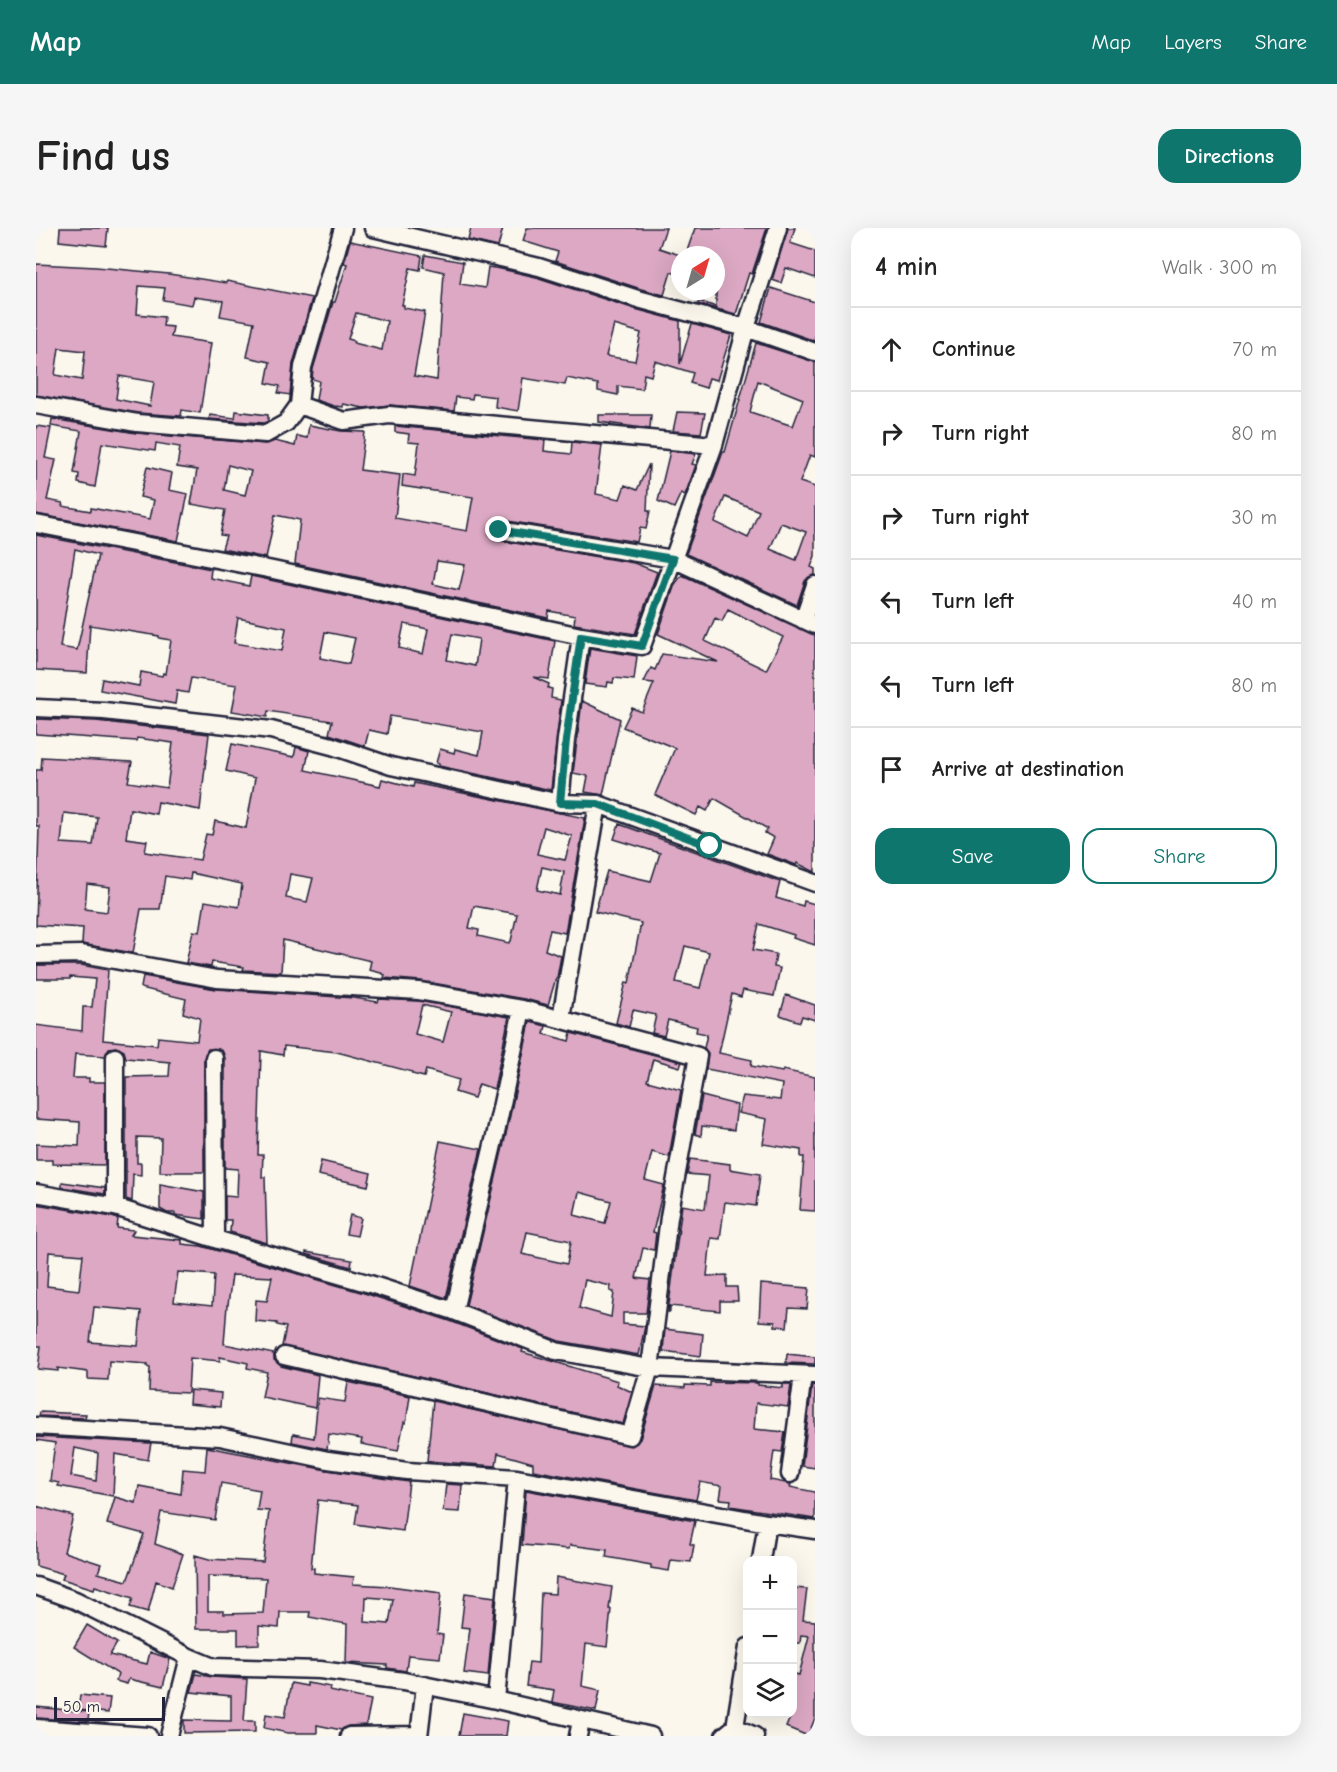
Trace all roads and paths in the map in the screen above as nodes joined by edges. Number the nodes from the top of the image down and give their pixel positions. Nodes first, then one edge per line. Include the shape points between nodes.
1 (343, 228) edge
2 (373, 228) edge
3 (778, 228) edge
4 (746, 328) junction
5 (815, 352) edge
6 (36, 405) edge
7 (299, 405) junction
8 (714, 445) junction
9 (36, 524) edge
10 (499, 530) dead end
11 (673, 559) junction
12 (815, 585) edge
13 (809, 623) edge
14 (581, 636) junction
15 (36, 708) edge
16 (560, 803) junction
17 (598, 804) junction
18 (815, 883) edge
19 (36, 955) edge
20 (522, 1009) junction
21 (561, 1018) junction
22 (115, 1057) dead end
23 (214, 1058) dead end
24 (36, 1193) edge
25 (115, 1207) junction
26 (215, 1239) junction
27 (454, 1311) junction
28 (285, 1356) dead end
29 (650, 1368) junction
30 (809, 1375) edge
31 (36, 1426) edge
32 (790, 1474) dead end
33 (517, 1478) junction
34 (768, 1523) junction
35 (815, 1530) edge
36 (763, 1556) edge
37 (36, 1586) edge
38 (189, 1658) junction
39 (743, 1664) edge
40 (425, 1685) junction
41 (496, 1700) junction
42 (36, 1728) edge
43 (580, 1729) edge
44 (729, 1732) edge
45 (419, 1735) edge
46 (148, 1736) edge
47 (170, 1736) edge
48 (349, 1736) edge
49 (651, 1736) edge
50 (755, 1736) edge

1 - 7 street via 303,367
2 - 4 street via 539,267
3 - 4 street
4 - 5 street
4 - 8 street
6 - 7 street via 137,423 266,434 286,423
7 - 8 street via 344,421 389,415
8 - 11 street
9 - 14 street
10 - 11 street
11 - 13 street
11 - 14 street via 642,646
12 - 13 street
14 - 16 street
15 - 16 street via 104,711 271,730 391,766
16 - 17 street
17 - 18 street
17 - 21 street
19 - 20 street via 82,954 218,979 419,991
20 - 21 street
20 - 27 street
21 - 29 street via 698,1056 669,1217
22 - 25 street
23 - 26 street
24 - 25 street
25 - 26 street
26 - 27 street
27 - 29 street via 556,1352
28 - 29 street via 630,1436
29 - 30 street
30 - 32 street
31 - 33 street via 220,1437 339,1461
33 - 34 street
33 - 41 street
34 - 35 street
34 - 36 street
37 - 38 street via 75,1600
38 - 40 street via 213,1666 320,1670
38 - 47 street
39 - 44 street
40 - 41 street
40 - 45 street
41 - 43 street
42 - 46 street
43 - 49 street
44 - 50 street
45 - 48 street

